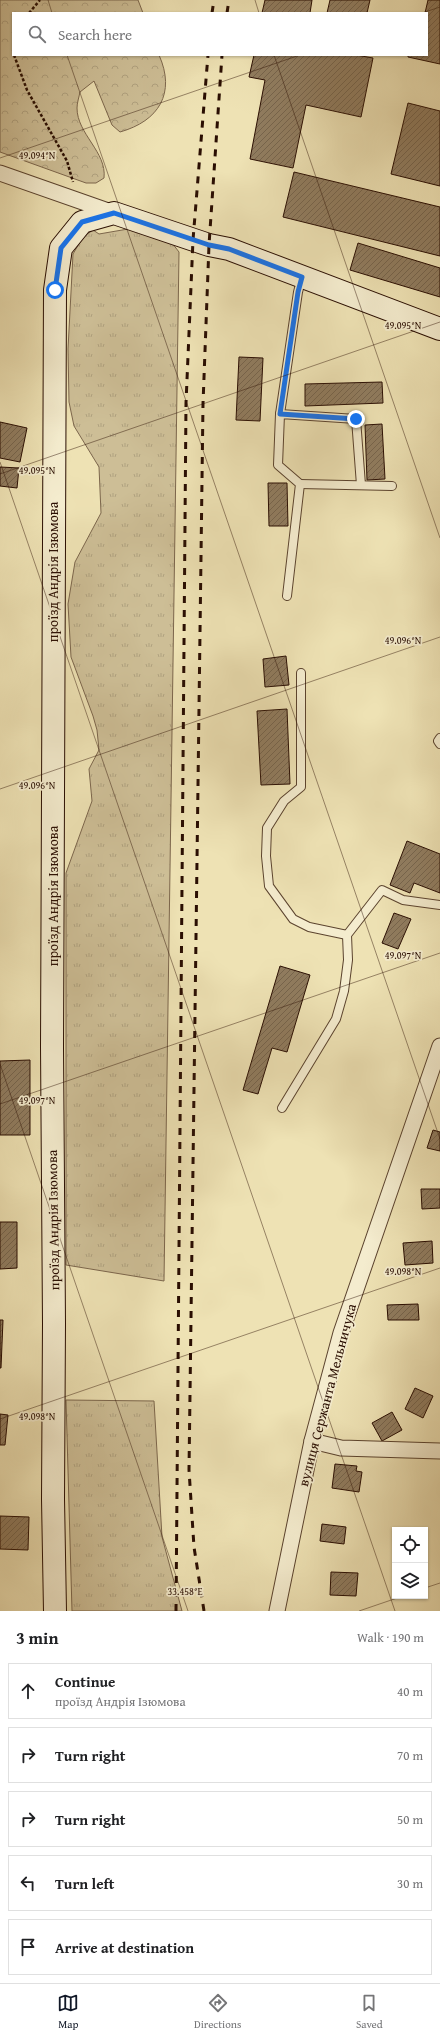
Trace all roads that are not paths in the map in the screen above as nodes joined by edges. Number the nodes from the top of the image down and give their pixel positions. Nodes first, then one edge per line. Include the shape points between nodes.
1 (0, 173) edge
2 (114, 213) junction
3 (302, 277) junction
4 (440, 329) edge
5 (280, 414) junction
6 (300, 484) junction
7 (361, 485) junction
8 (392, 486) dead end
9 (287, 596) dead end
10 (301, 673) dead end
11 (440, 738) edge
12 (440, 744) edge
13 (440, 905) edge
14 (347, 935) junction
15 (440, 1046) edge
16 (282, 1108) dead end
17 (312, 1441) junction
18 (440, 1451) edge
19 (55, 1611) edge
20 (277, 1611) edge

1 - 2 street
2 - 3 street via 209,245 229,249
2 - 19 street, проїзд Андрія Ізюмова via 82,222 61,248 55,290 52,1047
3 - 4 street
3 - 5 lane
5 - 6 lane via 278,465
5 - 7 lane via 356,419
6 - 7 lane
6 - 9 lane
7 - 8 lane
10 - 14 lane via 301,786 284,801 267,828 269,886 293,919 310,927
11 - 12 lane
13 - 14 lane via 403,900 382,890
14 - 16 lane via 348,960 344,991 336,1019
15 - 17 street, вулиця Сержанта Мельничука via 341,1332
17 - 18 street via 341,1448
17 - 20 street, вулиця Сержанта Мельничука

